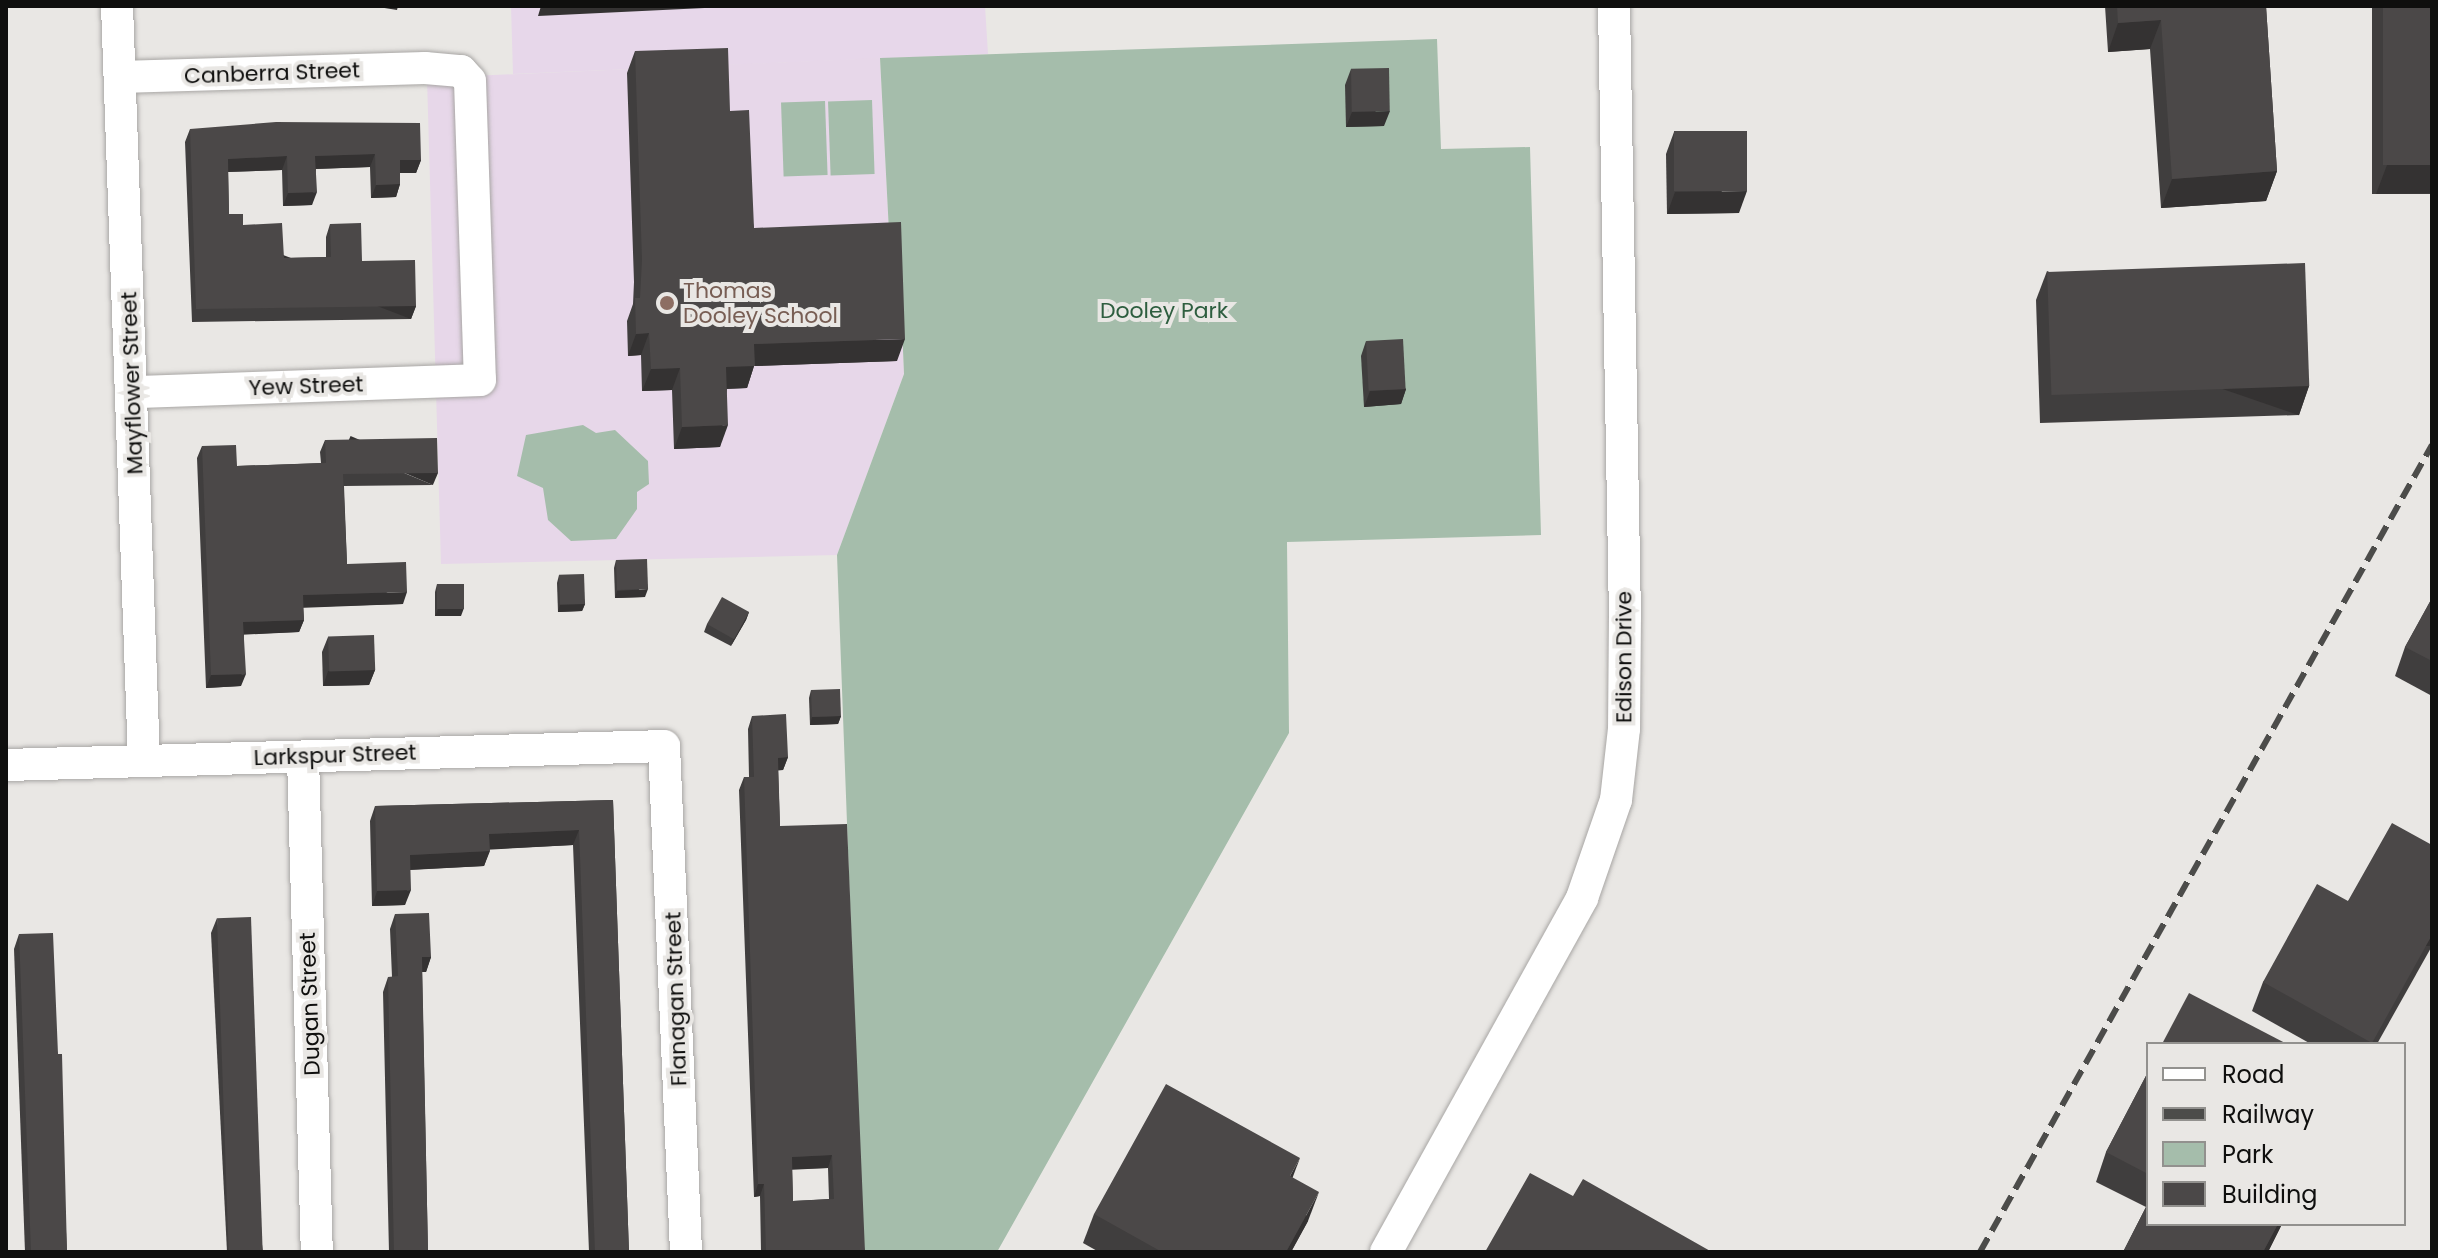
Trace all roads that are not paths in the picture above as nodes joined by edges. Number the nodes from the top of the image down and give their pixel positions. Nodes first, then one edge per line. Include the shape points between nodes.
1 (117, 6) edge
2 (1614, 6) edge
3 (120, 77) junction
4 (480, 380) joint
5 (133, 392) junction
6 (664, 746) joint
7 (303, 757) junction
8 (144, 760) junction
9 (6, 765) edge
10 (317, 1252) edge
11 (686, 1252) edge
12 (1386, 1252) edge

1 - 3 street, Mayflower Street
2 - 12 street, Edison Drive via 1625,618 1624,729 1616,800 1582,898
3 - 4 street, Canberra Street via 461,71 470,81
3 - 5 street, Mayflower Street
4 - 5 street, Yew Street
5 - 8 street, Mayflower Street
6 - 7 street, Larkspur Street
6 - 11 street, Flanagan Street
7 - 8 street, Larkspur Street
7 - 10 street, Dugan Street
8 - 9 street, Larkspur Street

